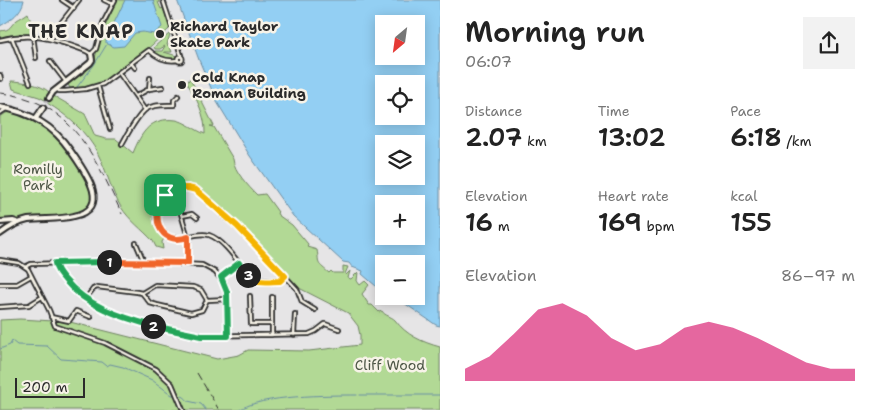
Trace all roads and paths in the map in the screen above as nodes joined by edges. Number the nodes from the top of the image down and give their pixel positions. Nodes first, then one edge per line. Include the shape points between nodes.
1 (63, 0) edge
2 (79, 0) edge
3 (104, 0) edge
4 (115, 0) edge
5 (162, 0) edge
6 (112, 4) junction
7 (74, 8) junction
8 (34, 36) junction
9 (11, 38) junction
10 (49, 38) junction
11 (0, 40) edge
12 (91, 54) junction
13 (181, 55) dead end
14 (36, 58) dead end
15 (178, 60) dead end
16 (50, 61) dead end
17 (131, 63) junction
18 (135, 68) dead end
19 (119, 72) junction
20 (150, 78) dead end
21 (30, 83) dead end
22 (65, 83) junction
23 (98, 86) junction
24 (163, 87) dead end
25 (57, 89) junction
26 (149, 89) junction
27 (66, 91) junction
28 (136, 96) junction
29 (178, 96) dead end
30 (49, 98) tunnel mouth
31 (0, 107) edge
32 (7, 108) junction
33 (43, 108) tunnel mouth
34 (145, 110) junction
35 (0, 113) edge
36 (36, 118) junction
37 (110, 129) dead end
38 (122, 144) dead end
39 (174, 190) junction
40 (182, 216) junction
41 (197, 218) dead end
42 (0, 222) edge
43 (19, 223) junction
44 (0, 234) edge
45 (188, 237) junction
46 (136, 243) dead end
47 (0, 260) edge
48 (144, 262) junction
49 (55, 263) junction
50 (188, 263) junction
51 (239, 263) junction
52 (25, 267) junction
53 (31, 276) junction
54 (285, 276) junction
55 (221, 277) junction
56 (0, 284) edge
57 (142, 293) junction
58 (250, 296) dead end
59 (42, 297) junction
60 (272, 297) dead end
61 (86, 298) junction
62 (228, 299) junction
63 (207, 300) junction
64 (0, 307) edge
65 (315, 310) dead end
66 (295, 314) dead end
67 (52, 317) junction
68 (91, 317) dead end
69 (272, 324) junction
70 (332, 326) junction
71 (339, 329) dead end
72 (330, 330) dead end
73 (272, 335) junction
74 (294, 335) junction
75 (228, 336) junction
76 (183, 410) edge

1 - 7 street
2 - 7 street
3 - 6 street
4 - 6 street
5 - 13 street
6 - 12 street via 96,49
7 - 10 street
8 - 9 street
8 - 10 street
8 - 14 street
9 - 11 street
9 - 21 street
10 - 12 street
12 - 22 street via 90,63
15 - 17 street via 161,59 149,50
16 - 22 street
17 - 18 street
17 - 19 street
19 - 23 street
19 - 28 street
20 - 26 street
22 - 25 street
22 - 27 street
23 - 27 street
23 - 37 street
24 - 26 street
25 - 27 street
25 - 30 street
26 - 28 street
28 - 34 street
29 - 34 street via 174,105 158,105
31 - 32 street
32 - 35 street
32 - 36 street
33 - 36 street
34 - 38 street
36 - 43 street via 66,144 91,185 94,200 87,211 76,216
39 - 40 street
39 - 45 street via 159,204 158,225 172,238
39 - 54 street via 196,190 237,226
40 - 41 street via 192,214
40 - 45 street
42 - 43 street via 13,220
43 - 44 street
45 - 50 street
45 - 51 street via 202,234 215,238
46 - 48 street
47 - 52 street
48 - 49 street
48 - 50 street
49 - 52 street
49 - 61 street via 66,282
50 - 55 street via 206,266
51 - 54 street via 251,279 280,281
51 - 55 street
52 - 53 street
53 - 56 street via 17,284
53 - 59 street
54 - 65 street via 300,293 302,302
55 - 62 street
57 - 61 street via 97,287
57 - 63 street via 154,285 193,287 201,290
57 - 63 street via 153,304 191,313 202,310
58 - 69 street via 251,324
59 - 64 street via 29,305
59 - 67 street
60 - 69 street
61 - 75 street via 134,321 201,336
62 - 63 street
62 - 75 street
66 - 74 street
67 - 68 street via 69,321 76,311
67 - 76 street via 53,324 59,328 105,344 156,370 172,384
69 - 73 street
70 - 71 street
70 - 72 street
70 - 74 street via 323,324 312,333
73 - 74 street
73 - 75 street

